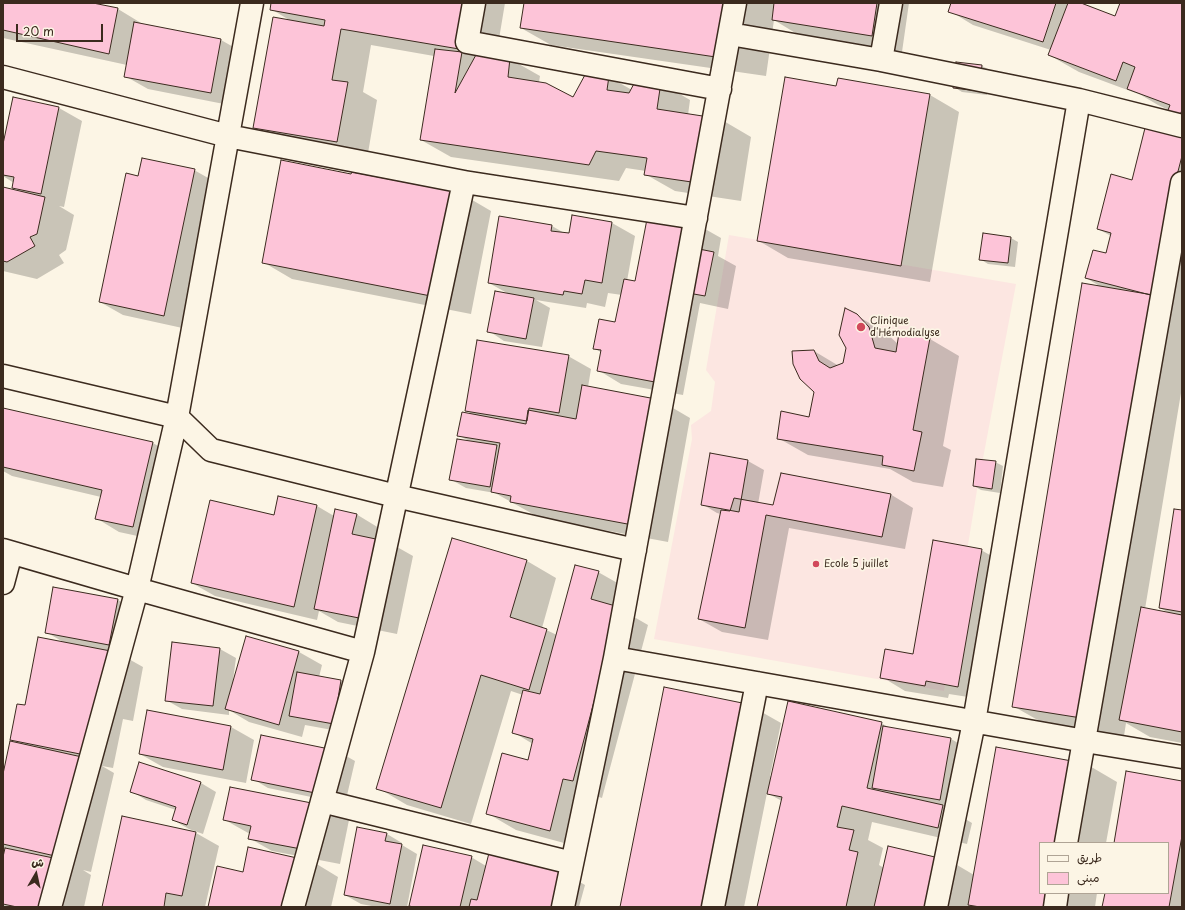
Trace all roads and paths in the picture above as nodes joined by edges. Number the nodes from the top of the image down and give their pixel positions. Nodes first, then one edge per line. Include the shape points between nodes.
1 (252, 3) edge
2 (474, 3) edge
3 (735, 3) edge
4 (891, 3) edge
5 (730, 34) junction
6 (881, 60) junction
7 (3, 77) edge
8 (720, 89) junction
9 (1079, 100) junction
10 (1182, 126) edge
11 (228, 136) junction
12 (464, 182) junction
13 (1182, 183) edge
14 (696, 218) junction
15 (3, 376) edge
16 (177, 417) junction
17 (396, 496) junction
18 (635, 550) junction
19 (7, 551) edge
20 (3, 583) edge
21 (137, 589) junction
22 (363, 652) junction
23 (615, 658) junction
24 (757, 682) junction
25 (974, 722) junction
26 (1085, 741) junction
27 (1182, 757) edge
28 (322, 801) junction
29 (1066, 842) edge
30 (572, 863) junction
31 (1057, 894) edge
32 (50, 907) edge
33 (292, 907) edge
34 (563, 907) edge
35 (713, 907) edge
36 (936, 907) edge
37 (1055, 907) edge

1 - 11 street
2 - 8 street via 467,42
3 - 5 street
4 - 6 street
5 - 6 street
5 - 8 street
6 - 9 street
7 - 11 street
8 - 14 street
9 - 10 street
9 - 25 street
11 - 12 street
11 - 16 street
12 - 14 street
12 - 17 street
13 - 26 street
14 - 18 street
15 - 16 street
16 - 17 street via 211,450
16 - 21 street
17 - 18 street
17 - 22 street
18 - 23 street
19 - 20 street
19 - 21 street
21 - 22 street
21 - 32 street
22 - 28 street
23 - 24 street
23 - 30 street
24 - 25 street
24 - 35 street
25 - 26 street
25 - 36 street
26 - 27 street
26 - 29 street
28 - 30 street
28 - 33 street
30 - 34 street
31 - 37 street

